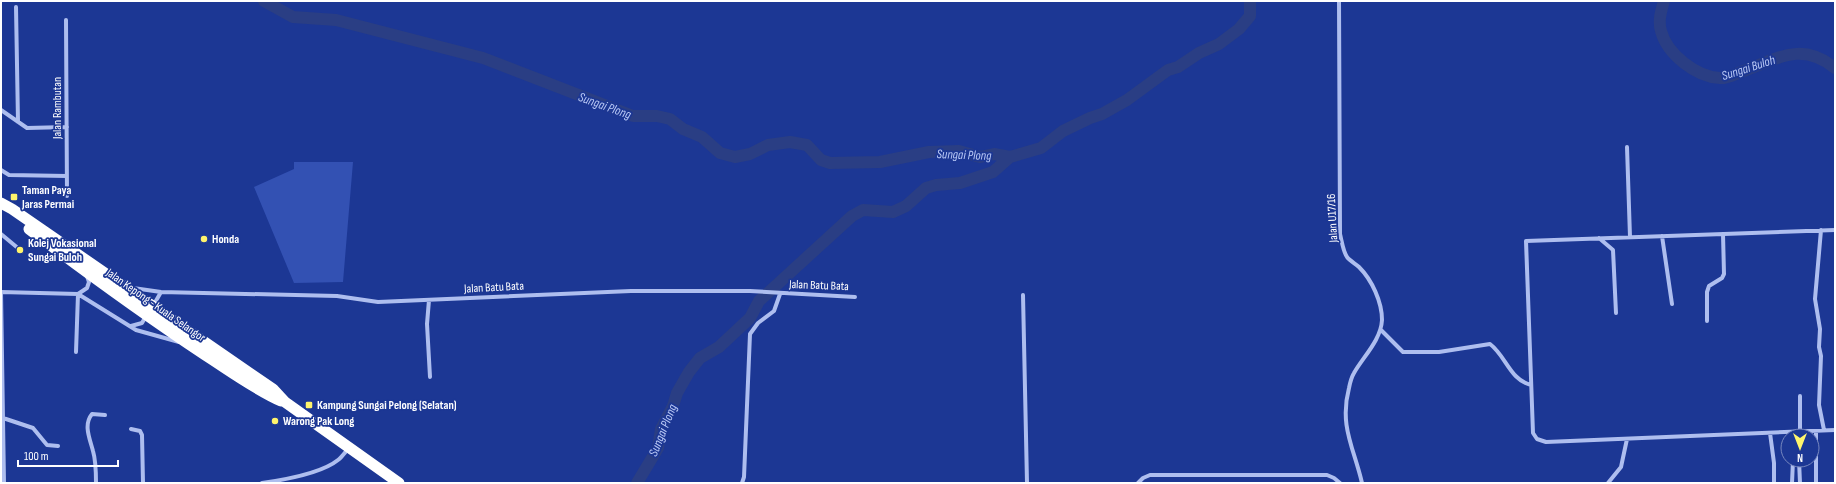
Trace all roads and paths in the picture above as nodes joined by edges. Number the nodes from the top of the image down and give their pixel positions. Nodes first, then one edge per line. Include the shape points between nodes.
1 (1339, 1) edge
2 (16, 7) dead end
3 (66, 20) dead end
4 (1, 110) edge
5 (18, 122) junction
6 (67, 127) junction
7 (1627, 147) dead end
8 (1, 170) edge
9 (67, 176) junction
10 (67, 196) dead end
11 (2, 203) edge
12 (1821, 230) junction
13 (1835, 230) edge
14 (1, 234) edge
15 (1723, 234) junction
16 (1662, 236) junction
17 (1630, 237) junction
18 (1599, 238) junction
19 (19, 249) dead end
20 (86, 272) junction
21 (123, 286) junction
22 (1, 292) edge
23 (162, 292) junction
24 (78, 294) junction
25 (780, 294) junction
26 (1023, 295) dead end
27 (855, 297) dead end
28 (429, 300) junction
29 (1672, 304) dead end
30 (150, 311) junction
31 (1616, 312) dead end
32 (1707, 321) dead end
33 (131, 326) junction
34 (1381, 330) junction
35 (190, 345) junction
36 (76, 352) dead end
37 (430, 377) dead end
38 (1531, 385) junction
39 (1800, 396) dead end
40 (285, 402) junction
41 (105, 415) dead end
42 (3, 418) junction
43 (1800, 428) edge
44 (131, 429) dead end
45 (1820, 430) edge
46 (1824, 430) junction
47 (1835, 430) edge
48 (1770, 433) junction
49 (1780, 433) edge
50 (1627, 439) junction
51 (58, 446) dead end
52 (349, 448) junction
53 (1792, 468) edge
54 (1799, 468) edge
55 (1816, 468) edge
56 (4, 483) edge
57 (96, 483) edge
58 (143, 483) edge
59 (262, 483) edge
60 (399, 483) edge
61 (742, 483) edge
62 (1026, 483) edge
63 (1138, 483) edge
64 (1340, 483) edge
65 (1362, 483) edge
66 (1608, 483) edge
67 (1774, 483) edge
68 (1792, 483) edge
69 (1800, 483) edge
70 (1816, 483) edge

1 - 34 street, Jalan U17/16 via 1340,234 1347,257 1366,274 1378,300 1382,318
2 - 5 street
3 - 6 street, Jalan Rambutan
4 - 5 street
5 - 6 street via 26,128
6 - 9 street, Jalan Rambutan
7 - 17 street
8 - 9 street via 9,175
9 - 10 street, Jalan Rambutan
11 - 20 highway, Jalan Kepong - Kuala Selangor via 23,224
11 - 21 highway, Jalan Kepong - Kuala Selangor
12 - 13 street
12 - 15 street
12 - 46 street via 1815,299 1820,329 1819,404
14 - 19 street
15 - 16 street
15 - 32 street via 1724,274 1709,286
16 - 17 street
16 - 29 street
17 - 18 street
18 - 31 street via 1613,250
18 - 38 street via 1526,241
20 - 24 street via 89,282 87,288
20 - 30 highway, Jalan Kepong - Kuala Selangor
21 - 23 street, Jalan Batu Bata
21 - 30 highway, Jalan Kepong - Kuala Selangor
22 - 24 street
22 - 42 street
23 - 28 street, Jalan Batu Bata via 337,296 378,302
23 - 30 street
24 - 33 street
24 - 36 street
25 - 27 street, Jalan Batu Bata
25 - 28 street, Jalan Batu Bata via 750,291 587,292
25 - 61 street via 774,311 758,323 750,334
26 - 62 street
28 - 37 street via 427,324
30 - 33 street via 142,323
30 - 35 highway, Jalan Kepong - Kuala Selangor
30 - 40 highway, Jalan Kepong - Kuala Selangor via 257,377
33 - 35 street via 145,333
34 - 38 street via 1404,352 1439,352 1490,344 1517,378
34 - 65 street via 1353,375 1344,417
35 - 40 highway, Jalan Kepong - Kuala Selangor via 266,394
38 - 50 street via 1533,433 1537,439 1546,442
39 - 43 street
40 - 52 highway, Jalan Kepong - Kuala Selangor
41 - 57 street via 92,414 88,422
42 - 51 street via 32,428 47,445
42 - 56 street
44 - 58 street via 140,431 142,435
45 - 46 street
46 - 47 street
48 - 49 street
48 - 50 street
48 - 67 street
50 - 66 street via 1621,467
52 - 59 street via 333,463 305,474
52 - 60 highway, Jalan Kepong - Kuala Selangor
53 - 68 street
54 - 69 street
55 - 70 street
63 - 64 street via 1150,475 1327,475

